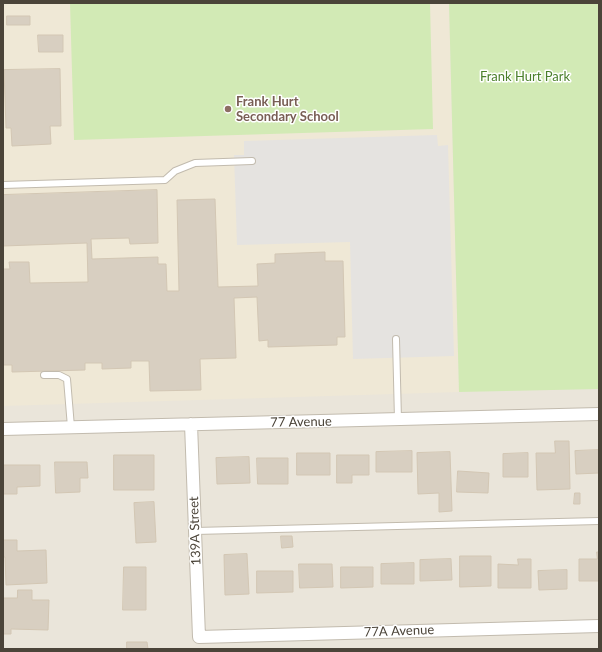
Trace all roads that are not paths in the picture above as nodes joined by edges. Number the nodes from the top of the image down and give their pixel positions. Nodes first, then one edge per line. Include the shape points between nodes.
1 (252, 161) dead end
2 (3, 185) edge
3 (396, 339) dead end
4 (44, 375) dead end
5 (599, 414) edge
6 (398, 420) junction
7 (191, 424) junction
8 (71, 427) junction
9 (3, 429) edge
10 (599, 520) edge
11 (195, 531) junction
12 (599, 626) edge
13 (199, 637) joint

1 - 2 lane via 195,163 175,171 165,180
3 - 6 lane
4 - 8 lane via 59,375 67,379
5 - 6 street, 77 Avenue
6 - 7 street, 77 Avenue
7 - 8 street, 77 Avenue
7 - 11 street, 139A Street
8 - 9 street, 77 Avenue
10 - 11 lane
11 - 13 street, 139A Street
12 - 13 street, 77A Avenue

